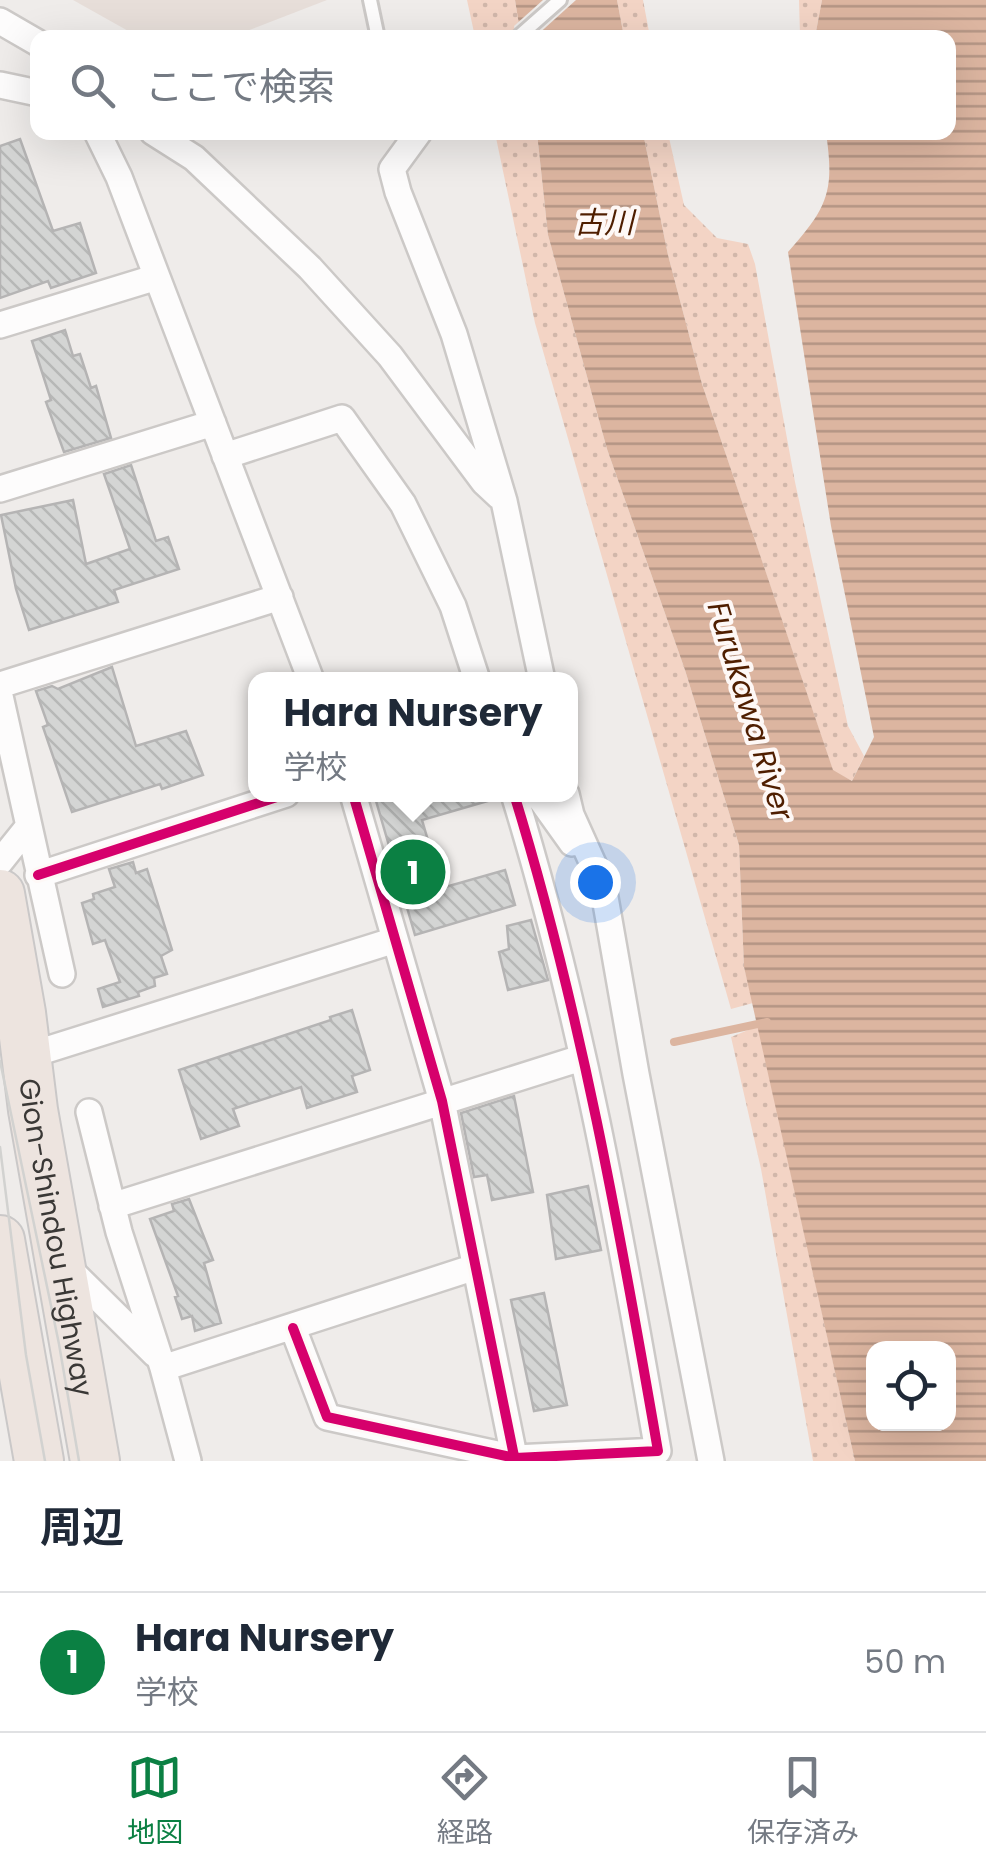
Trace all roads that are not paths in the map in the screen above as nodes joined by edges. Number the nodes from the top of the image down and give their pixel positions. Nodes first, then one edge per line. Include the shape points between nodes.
1 (370, 0) edge
2 (560, 0) edge
3 (0, 20) edge
4 (376, 30) edge
5 (525, 30) edge
6 (30, 38) edge
7 (0, 85) edge
8 (30, 91) edge
9 (101, 140) edge
10 (166, 140) edge
11 (409, 140) edge
12 (157, 277) junction
13 (0, 325) edge
14 (213, 423) junction
15 (225, 456) junction
16 (0, 489) edge
17 (504, 501) junction
18 (280, 597) junction
19 (309, 672) edge
20 (474, 672) edge
21 (540, 672) edge
22 (0, 685) edge
23 (0, 696) edge
24 (262, 802) edge
25 (355, 802) edge
26 (516, 802) edge
27 (543, 802) edge
28 (568, 802) edge
29 (28, 828) junction
30 (0, 862) edge
31 (19, 884) edge
32 (603, 886) junction
33 (395, 940) junction
34 (62, 974) dead end
35 (27, 1056) junction
36 (582, 1058) junction
37 (442, 1101) junction
38 (89, 1112) dead end
39 (112, 1206) junction
40 (0, 1240) edge
41 (59, 1259) junction
42 (475, 1266) junction
43 (6, 1307) edge
44 (293, 1328) junction
45 (162, 1364) junction
46 (515, 1459) edge
47 (40, 1461) edge
48 (95, 1461) edge
49 (188, 1461) edge
50 (711, 1461) edge

1 - 4 lane
2 - 5 lane
3 - 6 street
7 - 8 street
9 - 12 street
10 - 17 street via 194,158 310,268 390,356
11 - 17 street via 392,169 398,192 454,334
12 - 13 street
12 - 14 street
14 - 15 street
14 - 16 street
15 - 18 street
15 - 20 street via 342,418 403,504 453,606
17 - 21 street
18 - 19 street
18 - 22 street
23 - 29 street
24 - 31 street
25 - 33 street
26 - 36 street
27 - 32 street
28 - 32 street
29 - 30 street
29 - 31 street
31 - 34 street
31 - 35 highway, Gion-Shindou Highway
32 - 50 street
33 - 35 street
33 - 37 street
35 - 41 highway, Gion-Shindou Highway
36 - 37 street
36 - 46 street via 658,1451
37 - 39 street
37 - 42 street
38 - 39 street
39 - 45 street
40 - 43 highway, Gion-Shindou Highway
41 - 45 street
41 - 48 highway, Gion-Shindou Highway
42 - 44 street
42 - 46 street
43 - 47 highway, Gion-Shindou Highway
44 - 45 street
44 - 46 street via 327,1416
45 - 49 street

